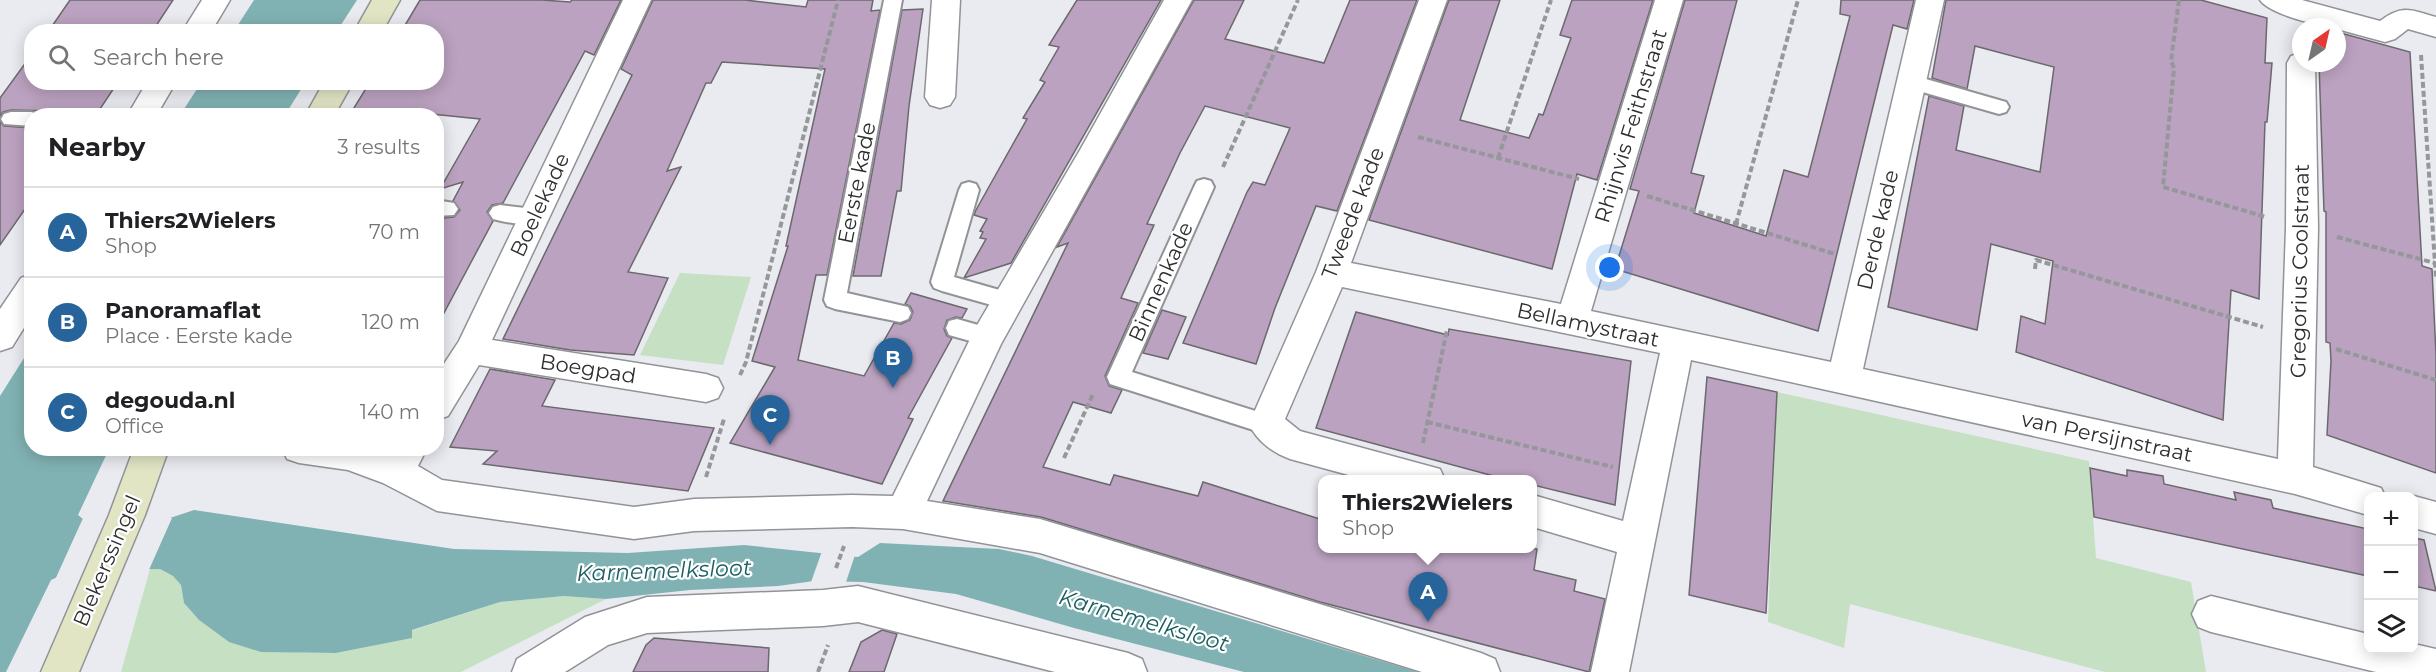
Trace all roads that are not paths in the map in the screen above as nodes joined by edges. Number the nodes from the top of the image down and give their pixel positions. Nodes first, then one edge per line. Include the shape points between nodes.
1 (216, 0) edge
2 (386, 0) edge
3 (637, 0) edge
4 (893, 0) edge
5 (946, 0) edge
6 (1178, 0) edge
7 (1433, 0) edge
8 (1669, 0) edge
9 (1930, 0) edge
10 (2274, 0) edge
11 (2402, 9) edge
12 (2301, 18) edge
13 (201, 24) edge
14 (372, 24) edge
15 (2346, 26) edge
16 (2436, 27) edge
17 (2301, 72) edge
18 (1912, 81) junction
19 (157, 90) edge
20 (335, 90) edge
21 (940, 97) dead end
22 (1999, 107) dead end
23 (146, 108) edge
24 (324, 108) edge
25 (1204, 187) road end
26 (969, 190) dead end
27 (500, 213) dead end
28 (535, 216) junction
29 (1332, 272) junction
30 (24, 300) edge
31 (1009, 301) junction
32 (900, 313) dead end
33 (1572, 320) junction
34 (957, 327) dead end
35 (0, 337) edge
36 (988, 337) junction
37 (1678, 344) junction
38 (471, 350) junction
39 (1844, 380) junction
40 (719, 390) road end
41 (444, 393) edge
42 (1266, 424) junction
43 (149, 456) edge
44 (360, 456) edge
45 (403, 460) edge
46 (1410, 475) edge
47 (2295, 478) junction
48 (2364, 498) edge
49 (1537, 512) edge
50 (903, 513) junction
51 (2418, 513) edge
52 (2436, 518) edge
53 (1635, 541) junction
54 (2211, 614) dead end
55 (2436, 668) edge
56 (60, 672) edge
57 (531, 672) edge
58 (1128, 672) edge
59 (1481, 672) edge
60 (1610, 672) edge

1 - 13 street
2 - 14 main road
3 - 28 street, Boelekade
4 - 32 lane, Eerste kade via 835,300
5 - 21 street
6 - 31 street
7 - 29 street, Tweede kade
8 - 33 street, Rhijnvis Feithstraat
9 - 18 street, Derde kade
10 - 12 street
11 - 15 street via 2385,32
11 - 16 street
17 - 47 street, Gregorius Coolstraat via 2302,228
18 - 22 lane
18 - 39 street, Derde kade
19 - 23 street
20 - 24 main road
25 - 42 lane, Binnenkade via 1118,378
26 - 31 lane via 942,282
27 - 28 lane
28 - 38 street, Boelekade
29 - 33 street, Bellamystraat
29 - 42 street, Tweede kade
30 - 35 street
31 - 36 street
33 - 37 street, Bellamystraat
34 - 36 lane
36 - 50 street
37 - 39 street, Bellamystraat
37 - 53 street
38 - 40 street, Boegpad
38 - 41 street, Boelekade
39 - 47 street, van Persijnstraat
42 - 46 street via 1290,444
43 - 56 main road, Blekerssingel
44 - 45 street
45 - 50 street via 437,495 634,523 694,515
47 - 48 street, van Persijnstraat
49 - 53 street
50 - 59 street via 1040,536
51 - 52 street
53 - 60 street
54 - 55 street
57 - 58 street via 598,630 647,615 858,604

